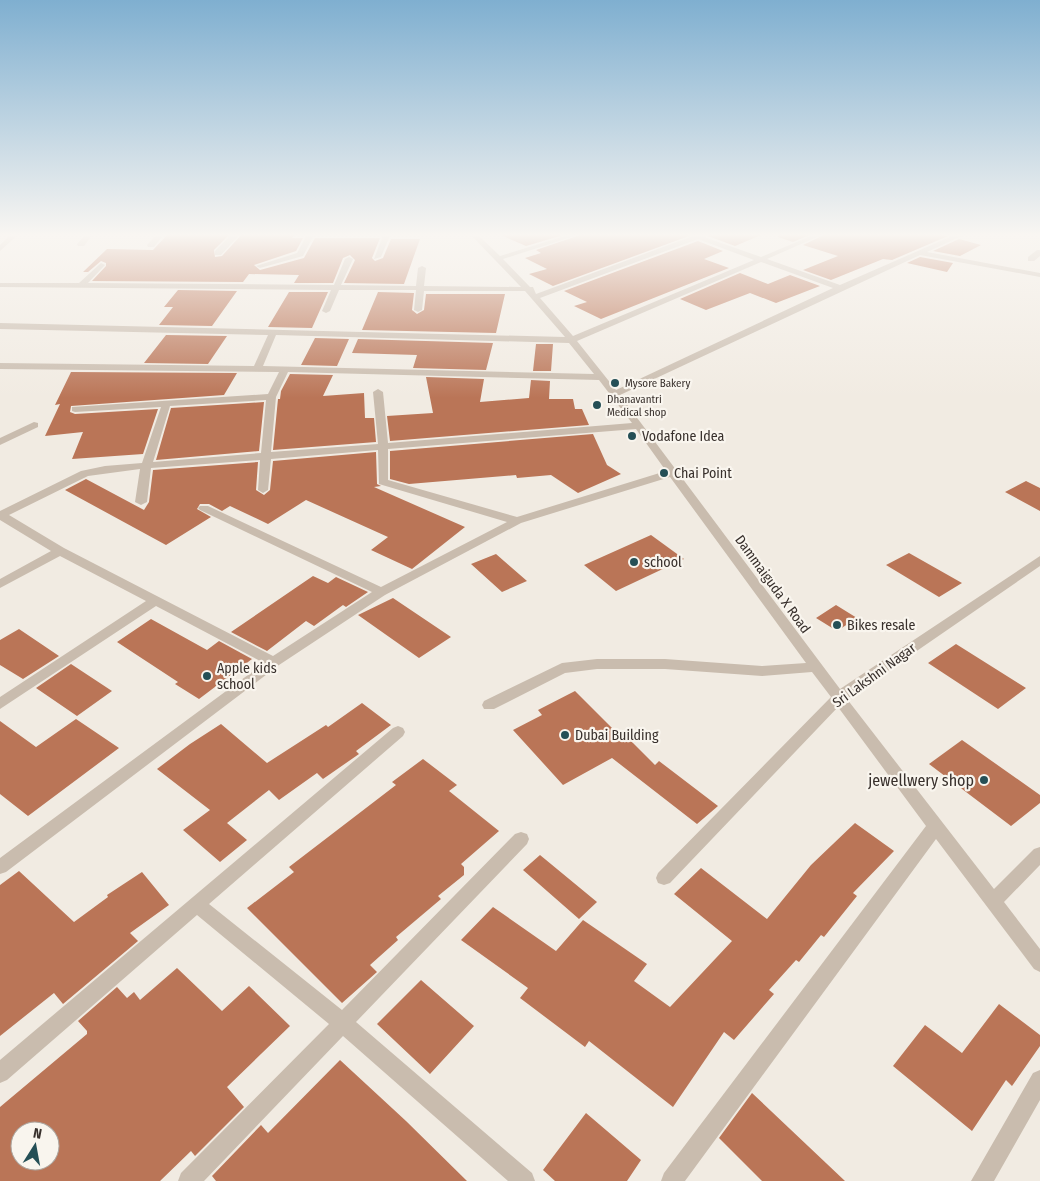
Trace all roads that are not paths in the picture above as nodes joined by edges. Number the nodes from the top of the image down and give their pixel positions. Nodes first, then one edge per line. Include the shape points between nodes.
1 (334, 288) edge
2 (420, 288) edge
3 (423, 288) edge
4 (528, 288) edge
5 (547, 288) edge
6 (689, 288) edge
7 (840, 288) edge
8 (533, 293) junction
9 (326, 310) dead end
10 (418, 310) dead end
11 (0, 326) edge
12 (273, 333) junction
13 (571, 340) junction
14 (0, 366) edge
15 (257, 369) junction
16 (284, 370) junction
17 (600, 378) junction
18 (378, 392) dead end
19 (614, 394) junction
20 (271, 397) junction
21 (166, 405) junction
22 (75, 410) dead end
23 (34, 425) dead end
24 (637, 426) junction
25 (0, 442) edge
26 (383, 445) junction
27 (265, 455) junction
28 (146, 466) junction
29 (672, 473) junction
30 (263, 490) dead end
31 (141, 502) dead end
32 (204, 508) dead end
33 (1, 515) edge
34 (517, 521) junction
35 (60, 551) junction
36 (1040, 560) edge
37 (0, 584) edge
38 (381, 592) junction
39 (155, 601) junction
40 (274, 662) junction
41 (815, 667) junction
42 (838, 698) junction
43 (0, 704) edge
44 (489, 705) dead end
45 (398, 732) dead end
46 (935, 827) junction
47 (522, 839) dead end
48 (1040, 854) edge
49 (0, 867) edge
50 (664, 878) dead end
51 (992, 902) junction
52 (197, 905) junction
53 (1040, 963) edge
54 (343, 1023) junction
55 (0, 1073) edge
56 (1040, 1080) edge
57 (519, 1179) edge
58 (189, 1181) edge
59 (672, 1181) edge
60 (982, 1181) edge

1 - 9 street
2 - 10 street
3 - 8 street
4 - 8 street, Dammaiguda X Road
5 - 8 street
6 - 13 street
7 - 19 street
8 - 13 street, Dammaiguda X Road
11 - 12 street
12 - 13 street
12 - 15 street
13 - 17 street, Dammaiguda X Road
14 - 15 street
15 - 16 street
16 - 17 street
16 - 20 street
17 - 19 street, Dammaiguda X Road
18 - 26 street
19 - 24 street, Dammaiguda X Road
20 - 21 street
20 - 27 street
21 - 22 street
21 - 28 street
23 - 25 street
24 - 26 street
24 - 29 street, Dammaiguda X Road
26 - 27 street
26 - 34 street via 383,482
27 - 28 street
27 - 30 street
28 - 31 street
28 - 33 street via 85,473
29 - 34 street
29 - 41 street, Dammaiguda X Road
32 - 38 street
33 - 35 street
34 - 38 street
35 - 37 street
35 - 39 street
36 - 42 street, Sri Lakshni Nagar
38 - 40 street
39 - 40 street
39 - 43 street
40 - 49 street
41 - 42 street, Dammaiguda X Road
41 - 44 street via 762,671 665,664 562,668
42 - 46 street, Dammaiguda X Road
42 - 50 street, Sri Lakshni Nagar
45 - 52 street
46 - 51 street, Dammaiguda X Road
46 - 59 street
47 - 54 street
48 - 51 street
51 - 53 street, Dammaiguda X Road
52 - 54 street
52 - 55 street
54 - 57 street
54 - 58 street
56 - 60 street

